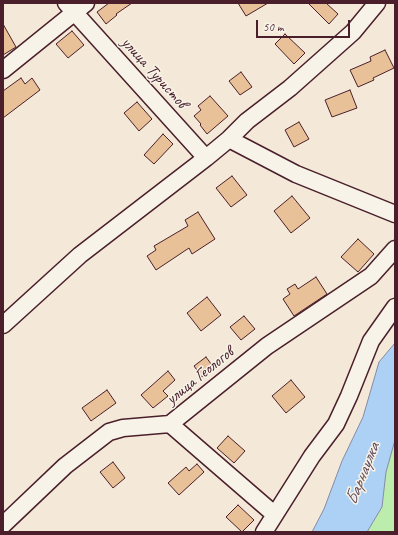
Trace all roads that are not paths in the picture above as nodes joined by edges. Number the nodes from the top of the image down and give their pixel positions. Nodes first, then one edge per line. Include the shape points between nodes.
1 (377, 3) edge
2 (75, 6) edge
3 (3, 70) edge
4 (229, 139) junction
5 (206, 158) junction
6 (395, 214) edge
7 (395, 249) edge
8 (395, 307) edge
9 (3, 325) edge
10 (170, 424) junction
11 (274, 514) junction
12 (3, 525) edge
13 (264, 532) edge

1 - 4 street via 353,32 290,88 246,121
2 - 3 street, улица Туристов
2 - 5 street, улица Туристов
4 - 5 street
4 - 6 street via 296,174
5 - 9 street via 80,255
7 - 10 street, улица Геологов via 371,276 267,346
8 - 11 street via 370,341 336,424
10 - 11 street
10 - 12 street, улица Геологов via 122,428 109,432 65,466
11 - 13 street

